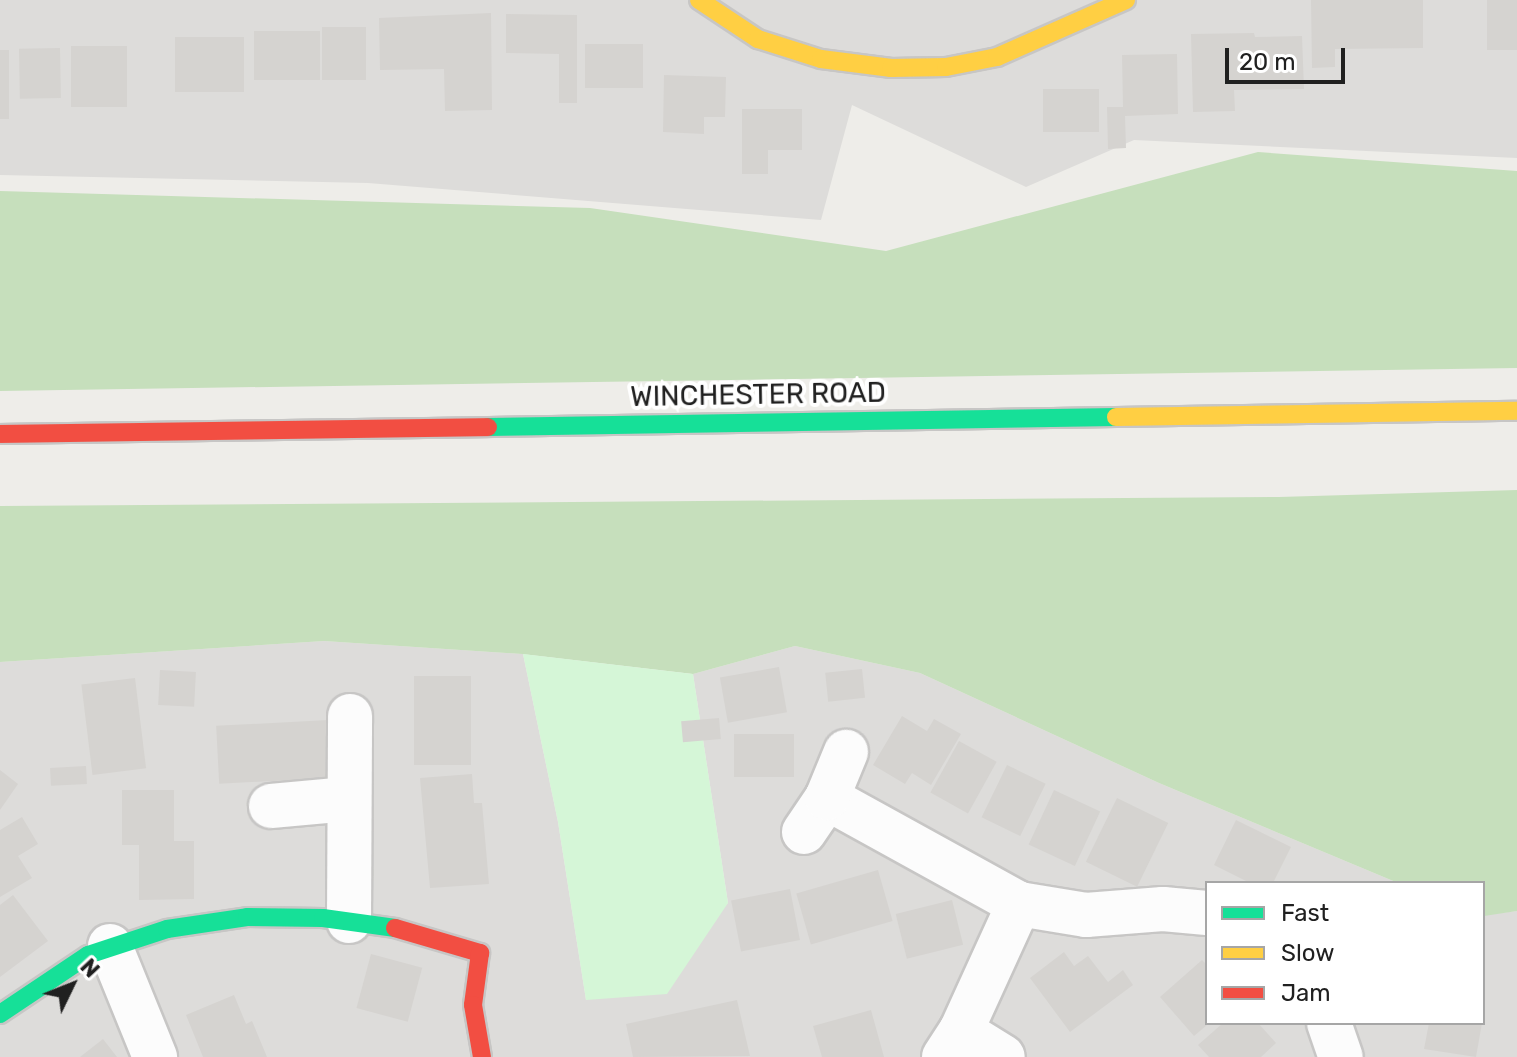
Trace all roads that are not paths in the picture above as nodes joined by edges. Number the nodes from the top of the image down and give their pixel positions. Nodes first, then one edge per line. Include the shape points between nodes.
1 (699, 0) edge
2 (1126, 0) edge
3 (1517, 411) edge
4 (0, 434) edge
5 (350, 716) dead end
6 (846, 752) dead end
7 (348, 799) junction
8 (271, 806) dead end
9 (1019, 904) junction
10 (1205, 913) edge
11 (349, 921) junction
12 (110, 946) junction
13 (0, 1014) edge
14 (1330, 1025) edge
15 (953, 1044) edge
16 (155, 1057) edge
17 (482, 1057) edge
18 (1003, 1057) edge
19 (1341, 1057) edge

1 - 2 main road via 758,39 821,59 891,68 946,67 997,57
3 - 4 main road, WINCHESTER ROAD
5 - 7 street
6 - 9 street via 816,815
7 - 8 street
7 - 11 street
9 - 10 street via 1086,915 1163,909
9 - 15 street
11 - 12 main road via 288,916 207,920
11 - 17 main road via 480,953 473,1005
12 - 13 main road via 63,969
12 - 16 street
14 - 19 street
15 - 18 street

